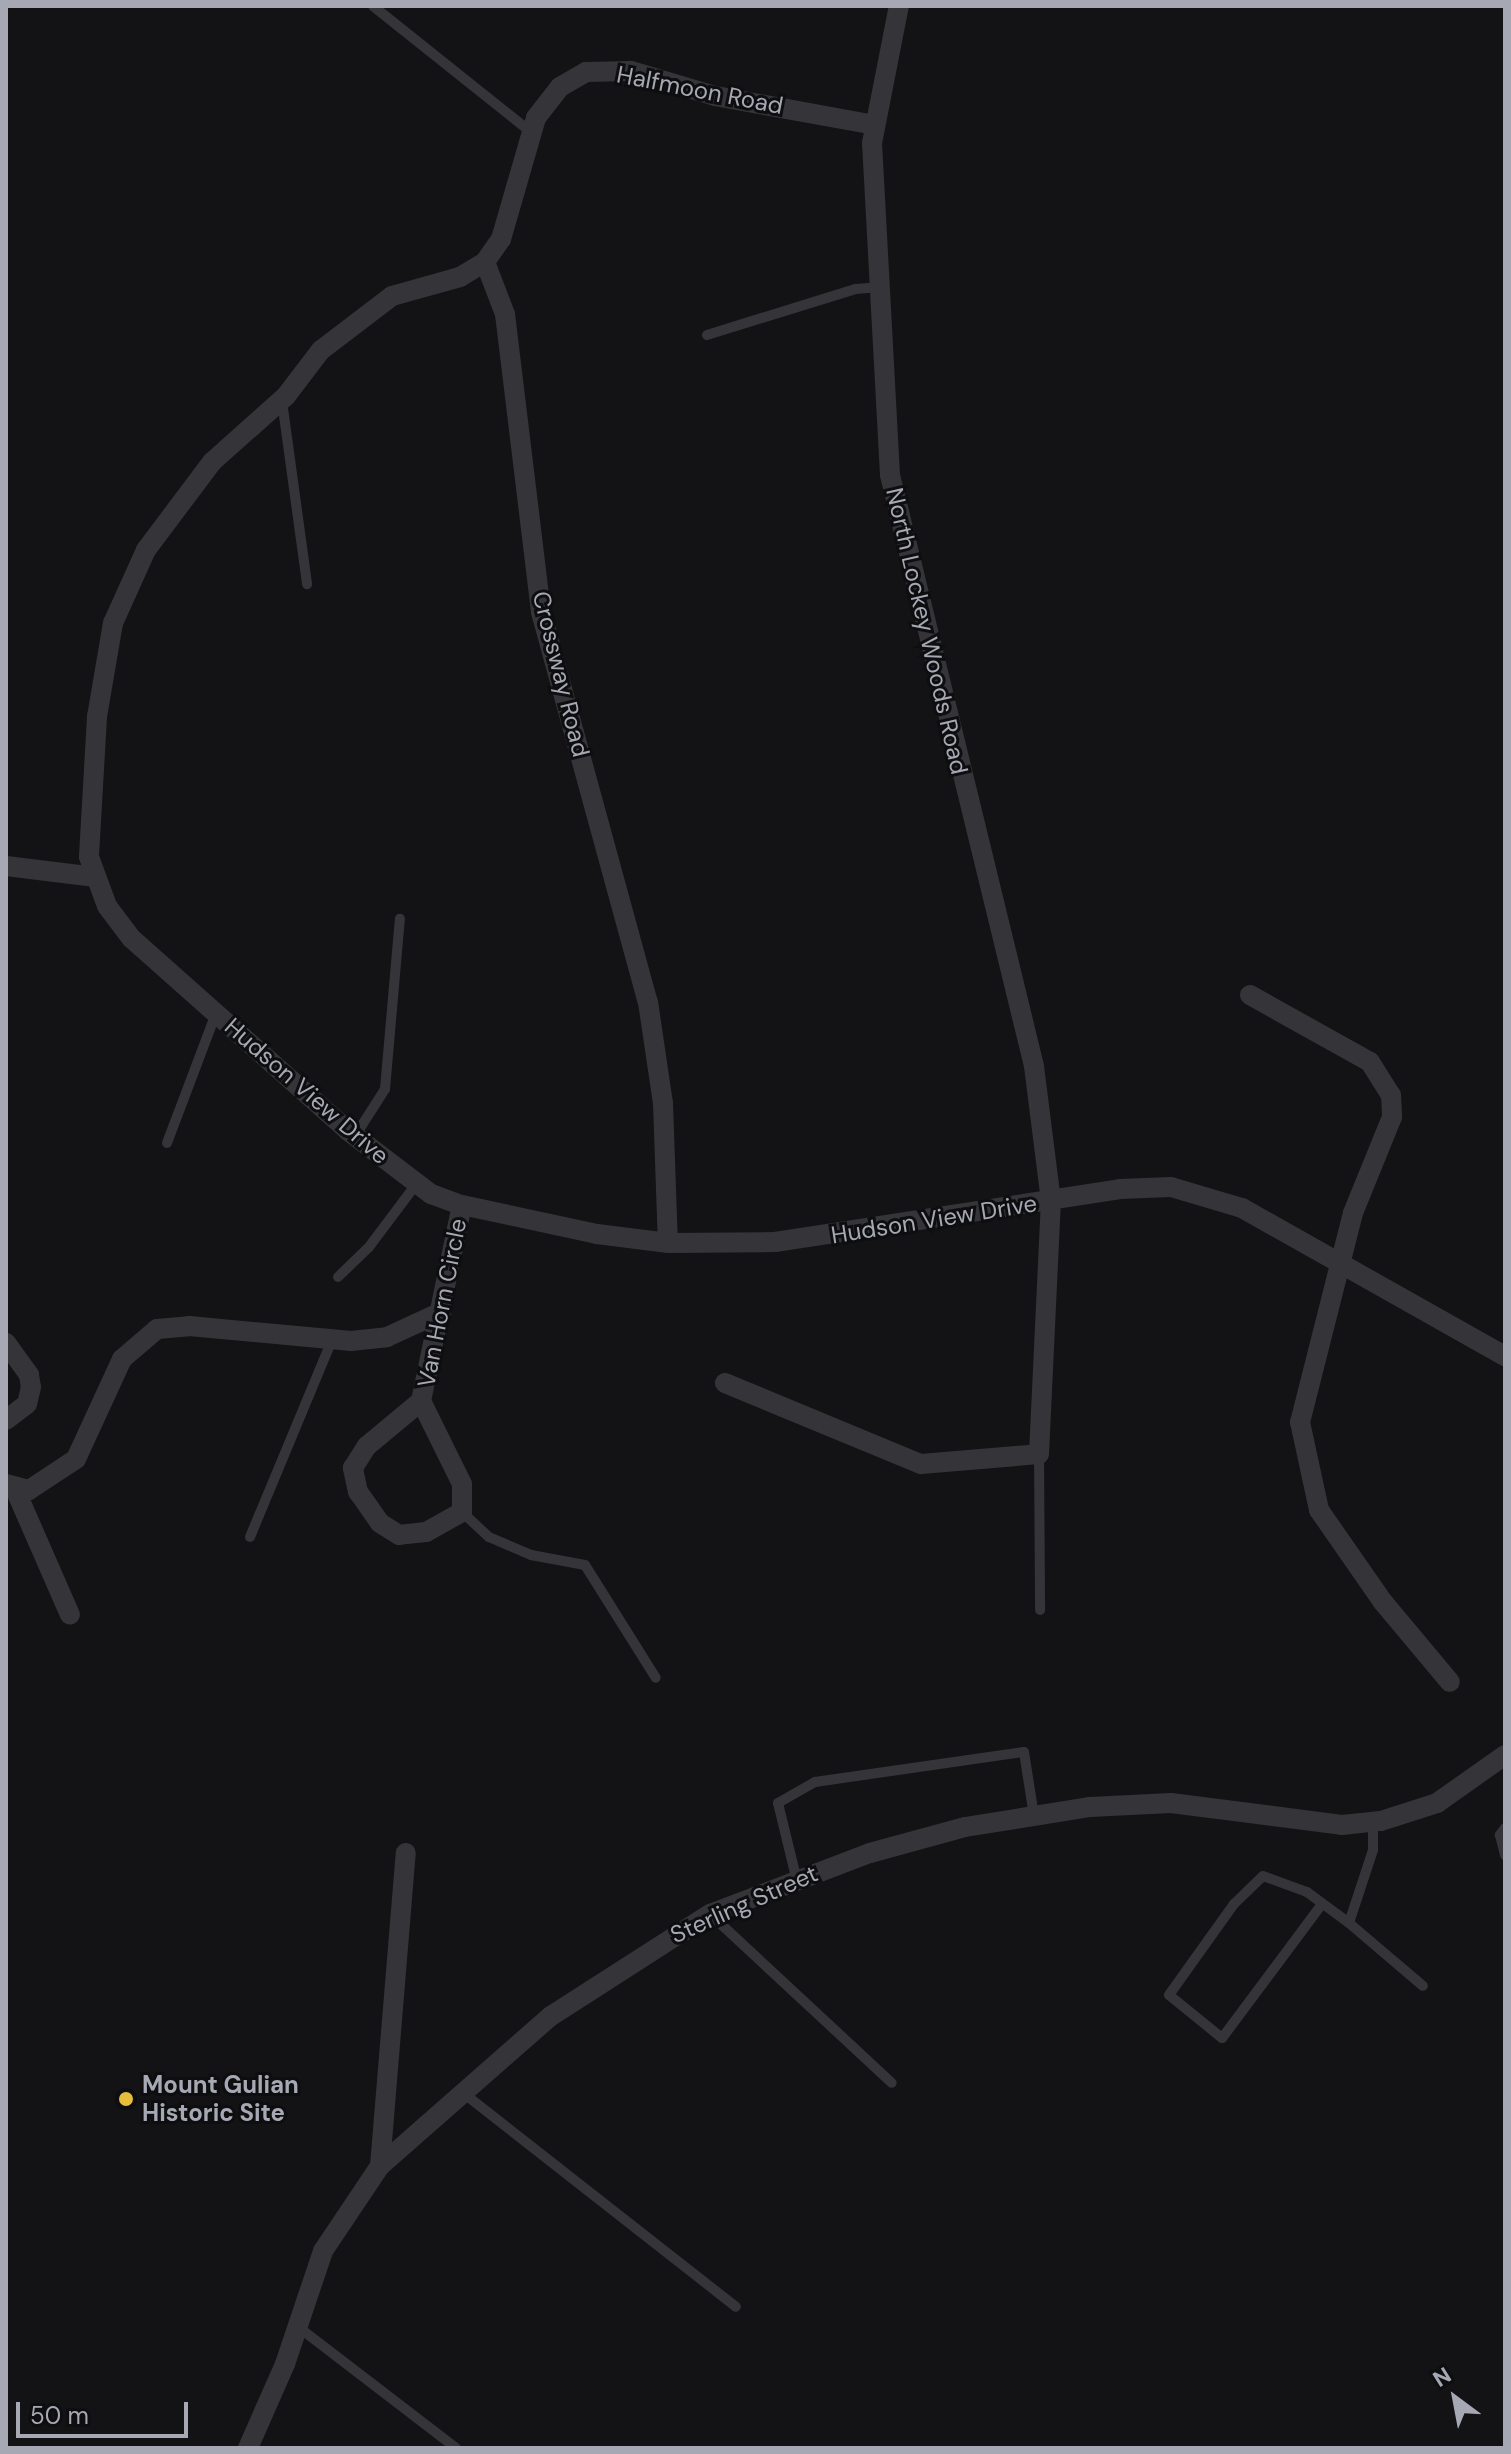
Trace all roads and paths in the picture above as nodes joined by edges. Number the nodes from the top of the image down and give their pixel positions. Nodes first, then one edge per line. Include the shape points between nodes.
1 (373, 6) edge
2 (899, 6) edge
3 (875, 125) junction
4 (532, 133) junction
5 (485, 262) junction
6 (880, 287) junction
7 (707, 335) dead end
8 (282, 399) junction
9 (307, 584) dead end
10 (6, 866) edge
11 (95, 877) junction
12 (400, 919) dead end
13 (1250, 995) dead end
14 (216, 1013) junction
15 (355, 1136) junction
16 (167, 1143) dead end
17 (417, 1183) junction
18 (1051, 1201) junction
19 (462, 1205) junction
20 (668, 1243) junction
21 (1341, 1261) junction
22 (338, 1277) dead end
23 (441, 1312) junction
24 (332, 1340) junction
25 (6, 1343) edge
26 (1505, 1356) edge
27 (725, 1383) dead end
28 (421, 1401) junction
29 (6, 1420) edge
30 (1039, 1454) junction
31 (11, 1486) edge
32 (462, 1512) junction
33 (250, 1537) dead end
34 (1040, 1610) dead end
35 (70, 1615) dead end
36 (656, 1678) dead end
37 (1450, 1682) dead end
38 (1505, 1755) edge
39 (1034, 1816) junction
40 (1373, 1822) junction
41 (1505, 1828) edge
42 (406, 1853) dead end
43 (1505, 1855) edge
44 (796, 1877) junction
45 (1322, 1904) junction
46 (710, 1914) junction
47 (1349, 1923) junction
48 (1423, 1986) dead end
49 (892, 2083) dead end
50 (462, 2092) junction
51 (380, 2166) junction
52 (736, 2307) dead end
53 (297, 2326) junction
54 (248, 2448) edge
55 (456, 2448) edge

1 - 4 lane
2 - 3 street, North Lockey Woods Road
3 - 4 street, Halfmoon Road via 715,96 631,71 586,72 544,108
3 - 6 street, North Lockey Woods Road
4 - 5 street via 501,239
5 - 8 street, Hudson View Drive via 460,277 392,296 321,350
5 - 20 street, Crossway Road via 505,314 541,612 648,1002 663,1103
6 - 7 lane via 856,289
6 - 18 street, North Lockey Woods Road via 895,511 1034,1066
8 - 9 lane
8 - 11 street, Hudson View Drive via 212,462 146,550 122,597 97,717 89,809
10 - 11 street
11 - 14 street, Hudson View Drive via 107,906 131,938
12 - 15 lane via 385,1089
13 - 21 street via 1370,1062 1391,1095 1392,1117 1353,1213
14 - 15 street, Hudson View Drive
14 - 16 lane
15 - 17 street, Hudson View Drive
17 - 19 street, Hudson View Drive
17 - 22 lane via 369,1247
18 - 20 street, Hudson View Drive via 775,1242
18 - 21 street, Hudson View Drive via 1120,1189 1171,1187 1196,1192 1242,1208
18 - 30 street, North Lockey Woods Road
19 - 20 street, Hudson View Drive via 597,1234
19 - 23 street, Van Horn Circle
21 - 26 street, Hudson View Drive
21 - 37 street via 1319,1330 1300,1422 1319,1510 1383,1602
23 - 24 street via 387,1337
23 - 28 street, Van Horn Circle
24 - 31 street via 189,1326 157,1329 122,1359 76,1459 42,1485
24 - 33 lane
25 - 29 street via 29,1375 31,1387 27,1404
27 - 30 street via 921,1464
28 - 32 street, Van Horn Circle via 462,1484
28 - 32 street, Van Horn Circle via 367,1446 353,1468 358,1492 380,1523 399,1535 426,1532
30 - 34 lane
31 - 35 street
32 - 36 lane via 489,1537 531,1555 585,1565
38 - 40 street, Sterling Street via 1437,1803
39 - 40 street, Sterling Street via 1171,1803 1342,1825
39 - 44 street, Sterling Street via 965,1827
39 - 44 lane via 1024,1752 815,1782 778,1803
40 - 47 lane via 1373,1850
41 - 43 lane via 1500,1835
42 - 51 street
44 - 46 street, Sterling Street
45 - 45 lane via 1279,1878 1263,1876 1251,1883 1169,1995 1222,2038
45 - 47 lane
46 - 49 lane
46 - 50 street, Sterling Street via 551,2016
47 - 48 lane
50 - 51 street, Sterling Street
50 - 52 lane
51 - 53 street, Sterling Street via 323,2251
53 - 54 street, Sterling Street
53 - 55 lane

